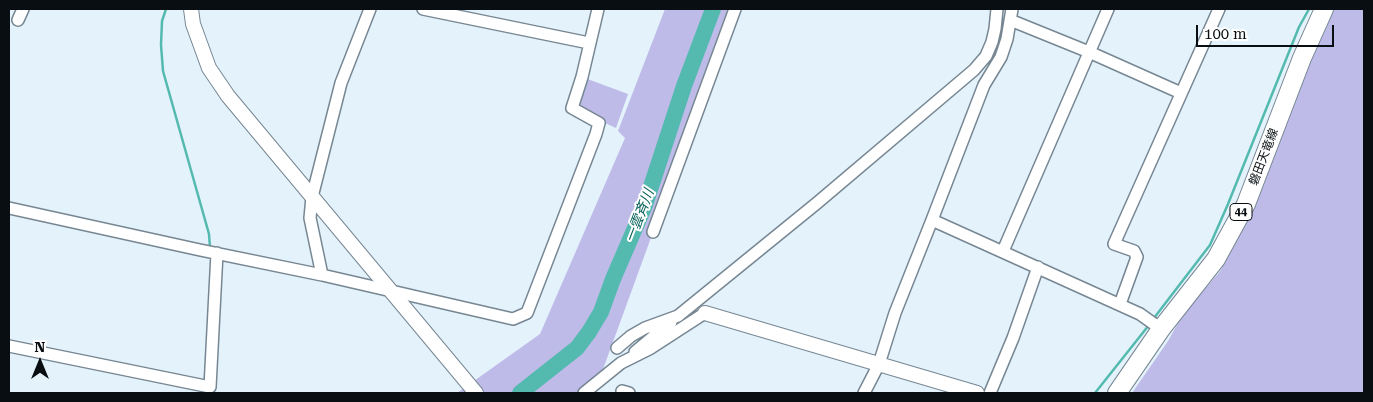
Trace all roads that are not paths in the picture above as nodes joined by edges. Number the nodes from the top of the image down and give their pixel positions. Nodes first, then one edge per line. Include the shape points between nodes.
1 (192, 9) edge
2 (370, 9) edge
3 (423, 9) edge
4 (598, 9) edge
5 (735, 9) edge
6 (997, 9) edge
7 (1108, 9) edge
8 (1219, 9) edge
9 (1324, 9) edge
10 (1011, 14) edge
11 (589, 43) junction
12 (1088, 52) junction
13 (1181, 93) junction
14 (312, 197) junction
15 (9, 208) edge
16 (932, 220) junction
17 (653, 232) dead end
18 (1003, 251) junction
19 (217, 253) junction
20 (1038, 267) junction
21 (322, 275) junction
22 (391, 291) junction
23 (1120, 304) junction
24 (705, 313) joint
25 (678, 316) junction
26 (1161, 329) junction
27 (9, 346) edge
28 (617, 348) dead end
29 (621, 363) junction
30 (879, 364) junction
31 (476, 393) edge
32 (584, 393) edge
33 (864, 393) edge
34 (977, 393) edge
35 (990, 393) edge
36 (1117, 393) edge

1 - 14 street via 209,68 228,96
2 - 14 street via 341,83
3 - 11 street
4 - 11 street
5 - 17 street
6 - 25 street via 992,42 986,56 974,70
7 - 12 street
8 - 13 street
9 - 26 main road, 磐田天竜線 / 44 via 1246,204 1216,259
10 - 12 street
10 - 16 street via 1001,57 984,85
11 - 22 street via 572,108 599,123 527,313 513,319
12 - 13 street
12 - 18 street
13 - 23 street via 1114,244 1134,252 1137,257
14 - 21 street via 310,218
14 - 22 street
15 - 19 street
16 - 18 street
16 - 30 street via 895,313
18 - 20 street
19 - 21 street
19 - 27 street via 210,387
20 - 23 street
20 - 35 street
21 - 22 street
22 - 31 street
23 - 26 street
24 - 29 street via 652,348
24 - 30 street
25 - 28 street via 645,328
25 - 29 street
26 - 36 main road, 磐田天竜線 / 44
29 - 32 street
30 - 33 street
30 - 34 street

